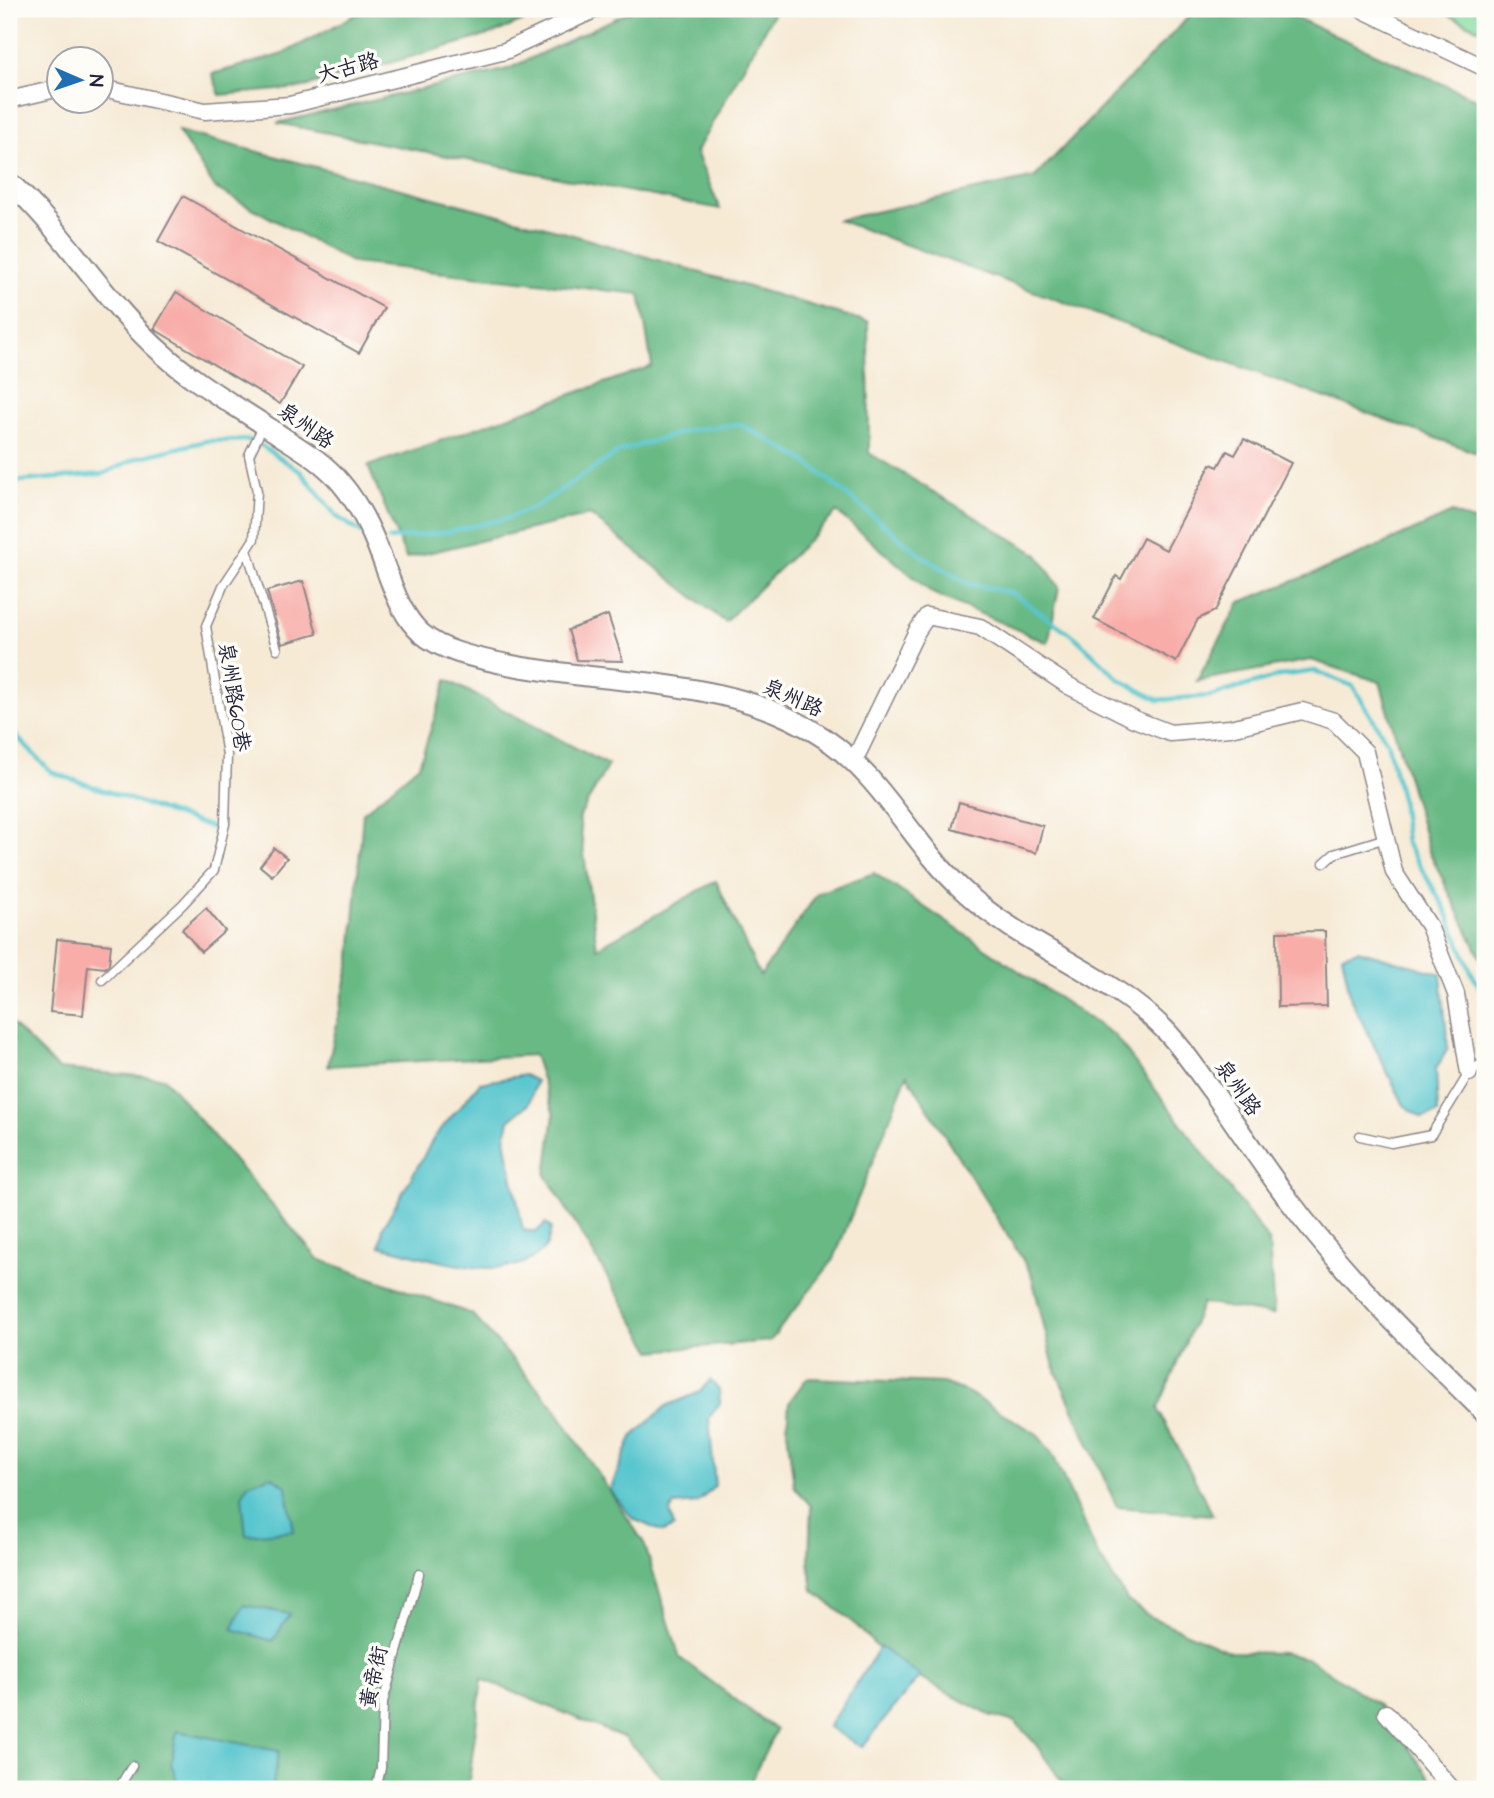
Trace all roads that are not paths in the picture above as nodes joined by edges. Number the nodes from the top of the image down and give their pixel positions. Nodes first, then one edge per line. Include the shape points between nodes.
1 (596, 9) edge
2 (1361, 9) edge
3 (1485, 68) edge
4 (46, 91) edge
5 (116, 91) edge
6 (9, 100) edge
7 (9, 183) edge
8 (264, 424) junction
9 (247, 550) junction
10 (277, 649) dead end
11 (854, 761) junction
12 (1386, 838) junction
13 (1324, 863) dead end
14 (102, 980) dead end
15 (1485, 1061) edge
16 (1469, 1073) junction
17 (1360, 1136) dead end
18 (1485, 1413) edge
19 (419, 1574) dead end
20 (1386, 1713) dead end
21 (132, 1766) dead end
22 (118, 1789) edge
23 (376, 1789) edge
24 (1452, 1789) edge

1 - 5 street, 大古路 via 505,51 290,106 205,111
2 - 3 street
4 - 6 street
7 - 8 street, 泉州路 via 29,200 162,354
8 - 9 lane, 泉州路60巷 via 249,455 257,491 254,539
8 - 11 street, 泉州路 via 315,458 342,484 369,527 405,613 422,634 471,657 581,677 672,685 757,705 805,726
9 - 10 lane
9 - 14 lane, 泉州路60巷 via 223,586 206,626 227,755 225,824 214,870
11 - 12 street via 927,616 980,627 1069,686 1170,733 1230,728 1302,711 1335,720 1365,752
11 - 18 street, 泉州路 via 919,843 967,894 1007,925 1144,1011 1166,1031 1347,1273
12 - 13 lane via 1334,854
12 - 16 street via 1394,872 1429,926 1456,994
15 - 16 lane
16 - 17 lane via 1431,1135 1391,1143
19 - 23 lane, 黃帝街 via 383,1702 382,1768
20 - 24 street
21 - 22 lane

